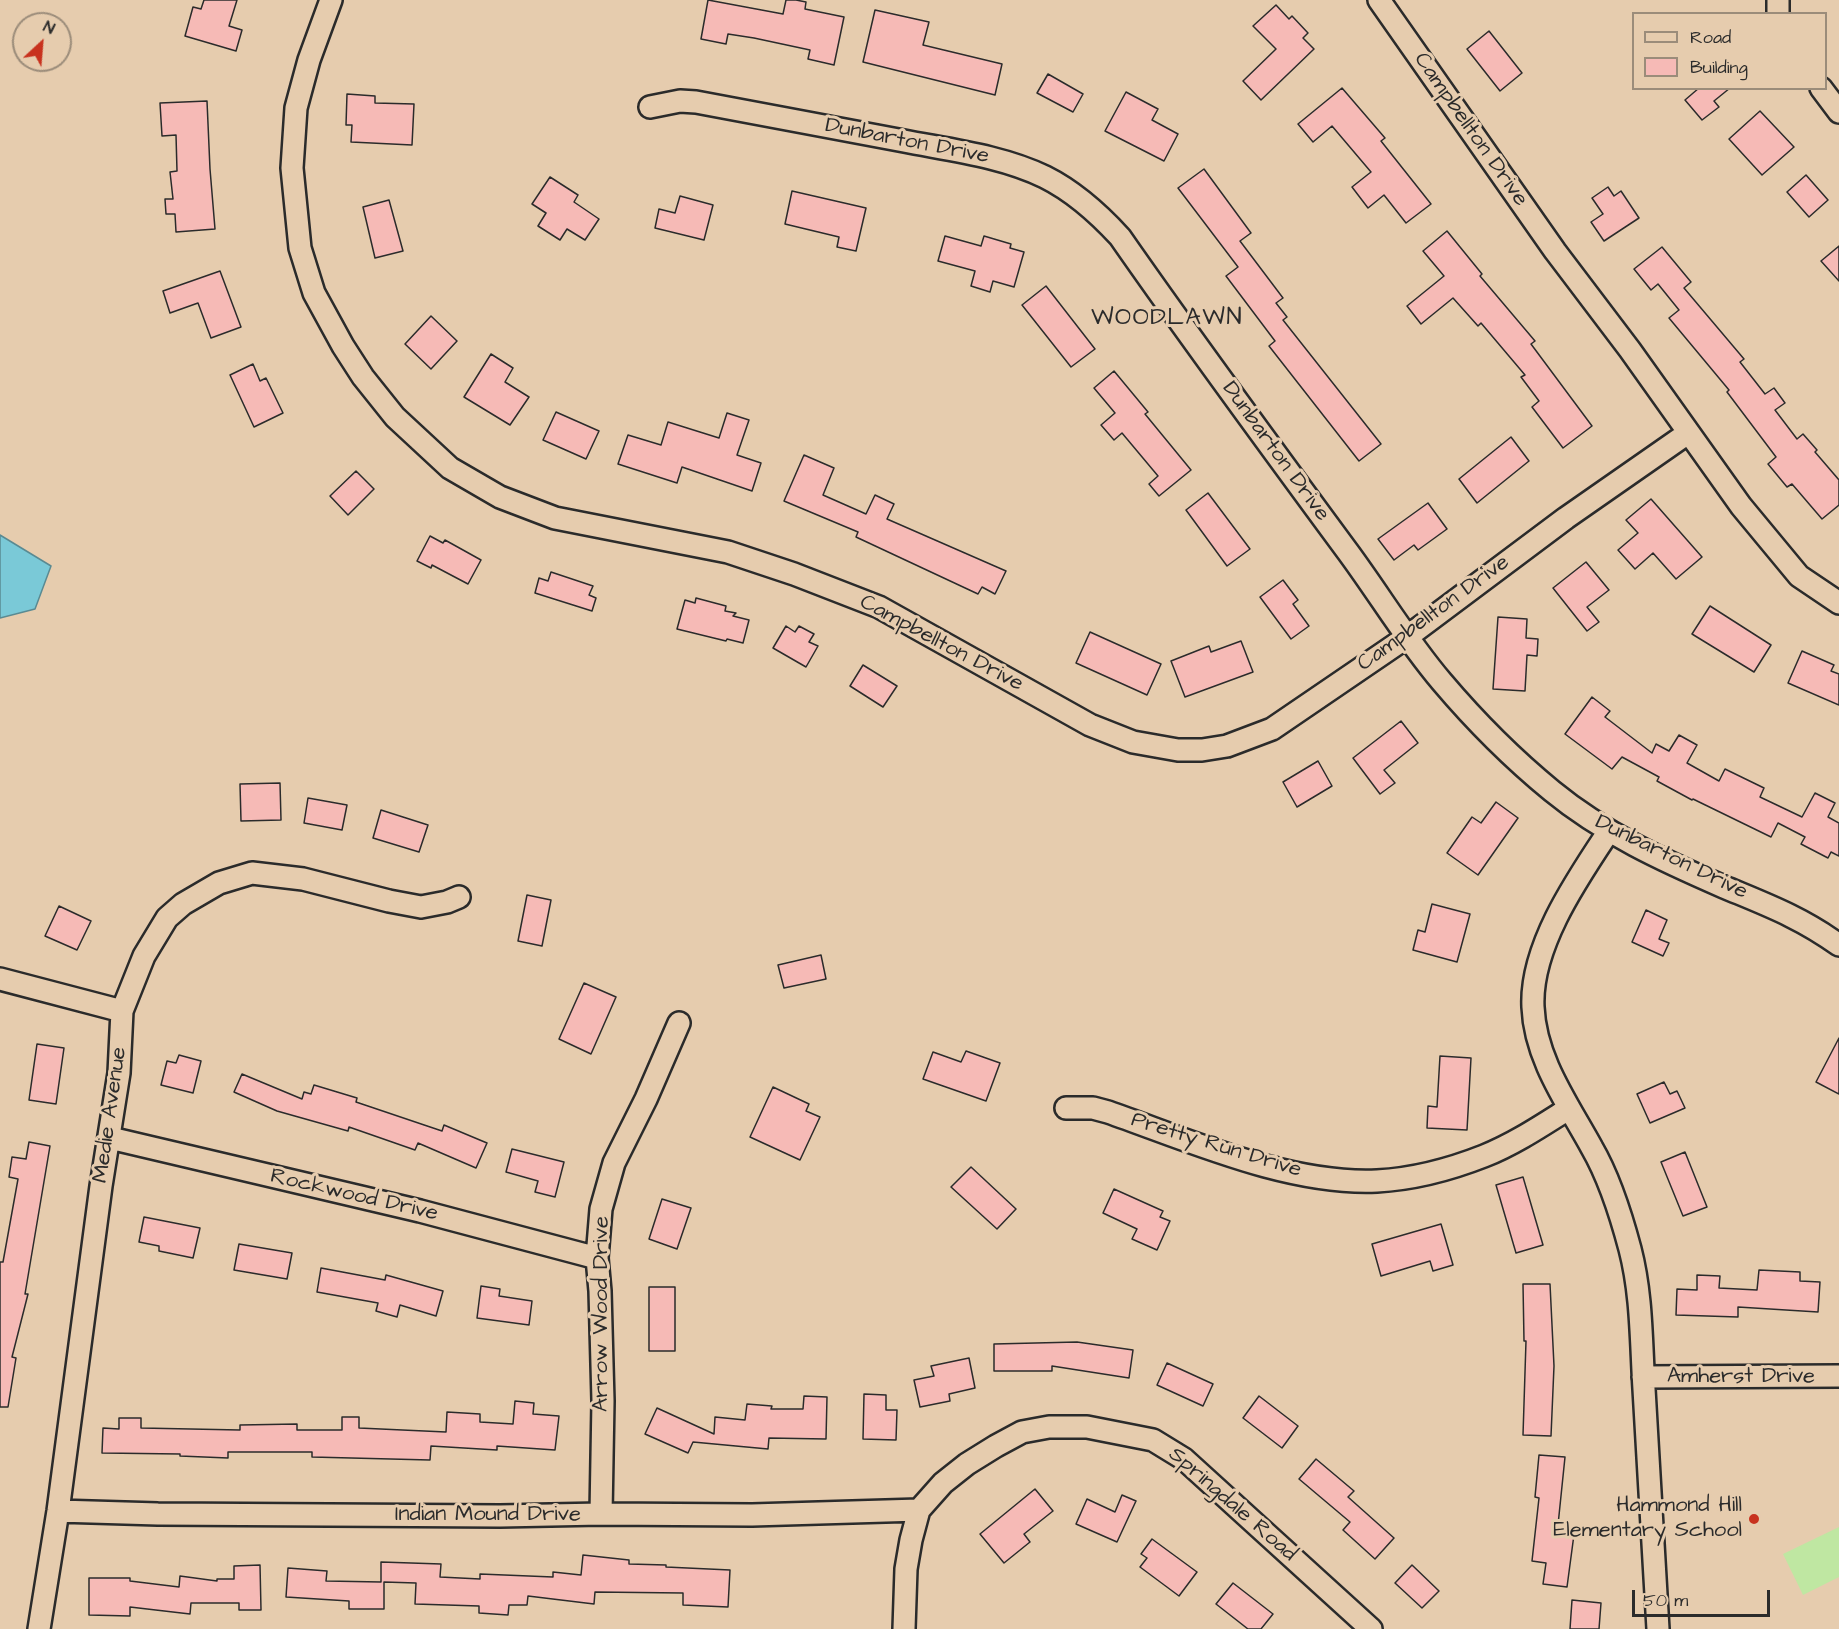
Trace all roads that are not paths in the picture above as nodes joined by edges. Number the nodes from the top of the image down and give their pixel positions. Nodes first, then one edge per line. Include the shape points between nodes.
1 (331, 0) edge
2 (1379, 0) edge
3 (1822, 90) edge
4 (650, 107) dead end
5 (1839, 112) edge
6 (1688, 433) junction
7 (1839, 603) edge
8 (1407, 637) junction
9 (1609, 831) junction
10 (459, 897) dead end
11 (1839, 945) edge
12 (0, 979) edge
13 (122, 1011) junction
14 (679, 1023) dead end
15 (1066, 1108) dead end
16 (1568, 1109) junction
17 (110, 1138) junction
18 (597, 1258) junction
19 (1643, 1377) junction
20 (1839, 1377) edge
21 (919, 1510) junction
22 (58, 1511) junction
23 (602, 1514) junction
24 (39, 1629) edge
25 (904, 1629) edge
26 (1371, 1629) edge
27 (1658, 1629) edge

1 - 8 street, Campbellton Drive via 309,60 293,138 294,198 306,270 343,346 394,417 450,468 475,483 555,518 728,552 795,574 879,607 1090,725 1155,747 1190,750 1227,746 1272,729
2 - 6 street, Campbellton Drive
3 - 5 street
4 - 8 street, Dunbarton Drive via 696,102 936,147 998,160 1066,189 1120,237
6 - 7 street, Campbellton Drive via 1798,576
6 - 8 street, Campbellton Drive
8 - 9 street, Dunbarton Drive via 1497,742 1552,792
9 - 11 street, Dunbarton Drive via 1679,867 1792,915
9 - 16 street via 1578,878 1542,951 1533,989 1540,1046
10 - 13 street, Medie Avenue via 421,907 303,879 252,873 239,876 200,893 167,918 144,957
12 - 13 street
13 - 17 street, Medie Avenue
14 - 18 street, Arrow Wood Drive via 606,1186
15 - 16 street, Pretty Run Drive via 1108,1112 1279,1169 1311,1176 1376,1181 1427,1174 1485,1156
16 - 19 street via 1593,1149 1622,1220 1637,1287
17 - 18 street, Rockwood Drive via 420,1211
17 - 22 street, Medie Avenue
18 - 23 street, Arrow Wood Drive via 603,1401
19 - 20 street, Amherst Drive
19 - 27 street
21 - 23 street, Indian Mound Drive
21 - 25 street via 906,1569
21 - 26 street, Springdale Road via 966,1464 1022,1432 1049,1426 1088,1427 1153,1440 1184,1459
22 - 23 street, Indian Mound Drive
22 - 24 street, Medie Avenue

